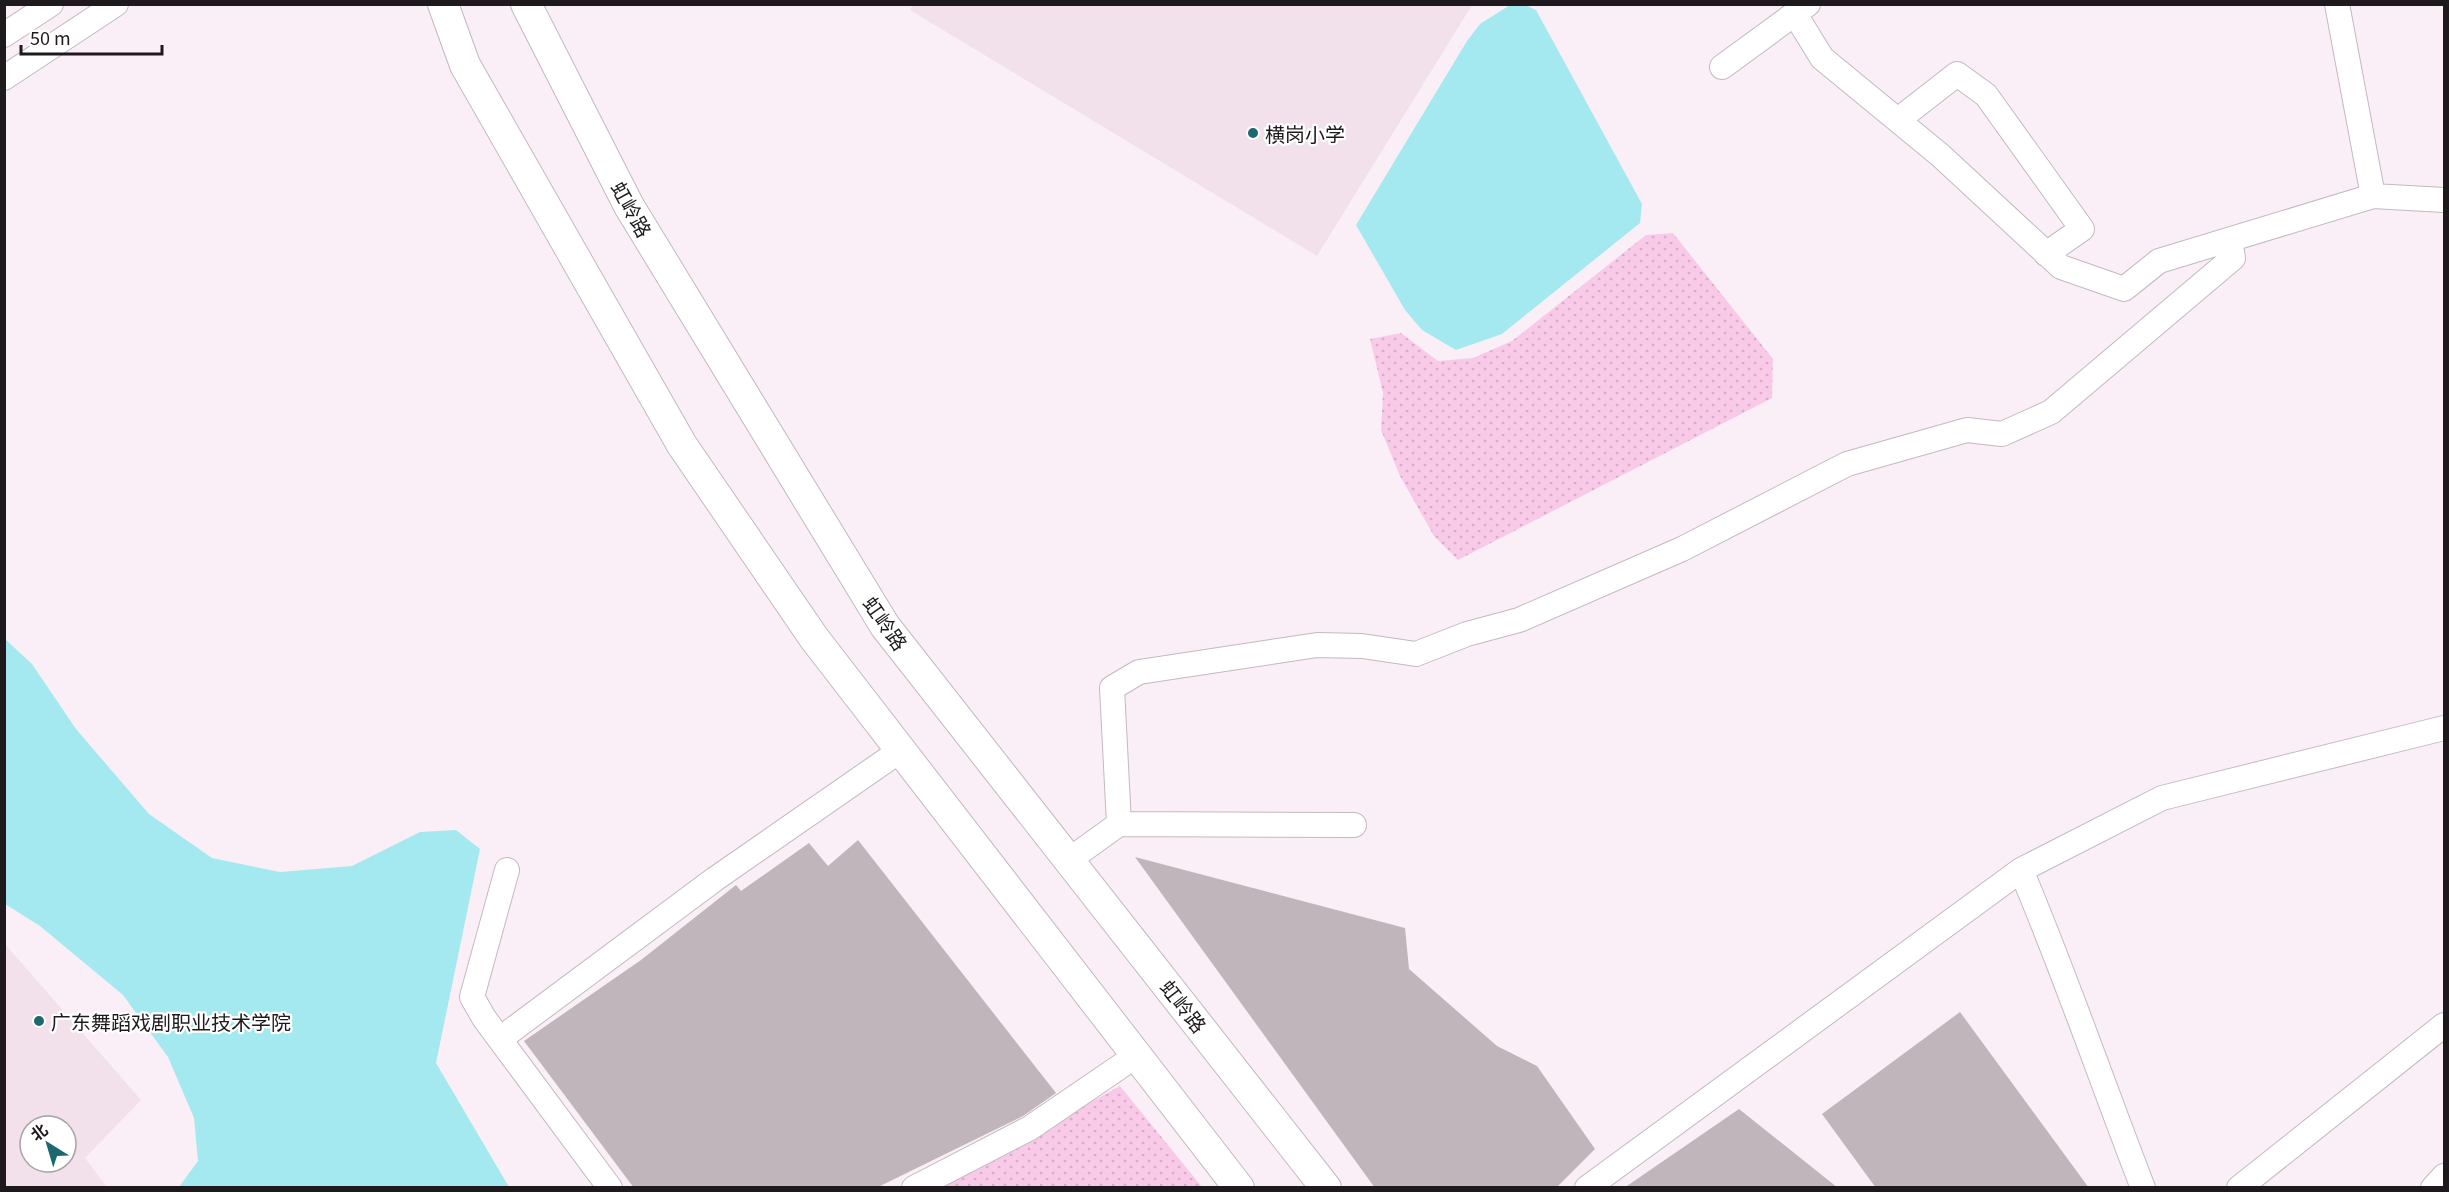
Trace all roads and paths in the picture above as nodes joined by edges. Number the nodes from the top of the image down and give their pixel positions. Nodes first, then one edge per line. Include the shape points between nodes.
1 (51, 4) edge
2 (116, 4) edge
3 (443, 4) edge
4 (526, 4) edge
5 (2337, 4) edge
6 (1802, 9) edge
7 (4, 35) edge
8 (1722, 67) dead end
9 (4, 78) edge
10 (1898, 120) junction
11 (2373, 196) junction
12 (2445, 200) edge
13 (2230, 240) junction
14 (2046, 254) junction
15 (2445, 728) edge
16 (900, 750) junction
17 (1119, 824) junction
18 (1354, 825) dead end
19 (1069, 860) junction
20 (507, 870) dead end
21 (2021, 870) junction
22 (2445, 1024) edge
23 (500, 1039) junction
24 (1137, 1055) junction
25 (2445, 1176) edge
26 (610, 1188) edge
27 (914, 1188) edge
28 (1239, 1188) edge
29 (1326, 1188) edge
30 (1587, 1188) edge
31 (2144, 1188) edge
32 (2239, 1188) edge
33 (2433, 1188) edge

1 - 7 street
2 - 9 street
3 - 16 main road via 465,65 682,445 814,638
4 - 19 main road, 虹岭路 via 629,206 885,626
5 - 11 street
6 - 8 street
6 - 10 street via 1822,58
10 - 14 street
10 - 14 street via 1957,74 1986,95 2082,229
11 - 12 street
11 - 13 street
13 - 14 street via 2159,261 2124,289 2061,267
13 - 17 street via 2233,258 2187,298 2051,412 2002,434 1967,429 1856,461 1646,566 1519,620 1467,634 1416,654 1362,646 1317,645 1139,672 1112,688
15 - 21 street via 2162,798
16 - 23 street via 715,879
16 - 24 main road
17 - 18 street
17 - 19 street
19 - 29 main road, 虹岭路
20 - 23 street via 472,997
21 - 30 street
21 - 31 street via 2054,946
22 - 32 street
23 - 26 street
24 - 27 street via 1030,1128
24 - 28 main road
25 - 33 street

